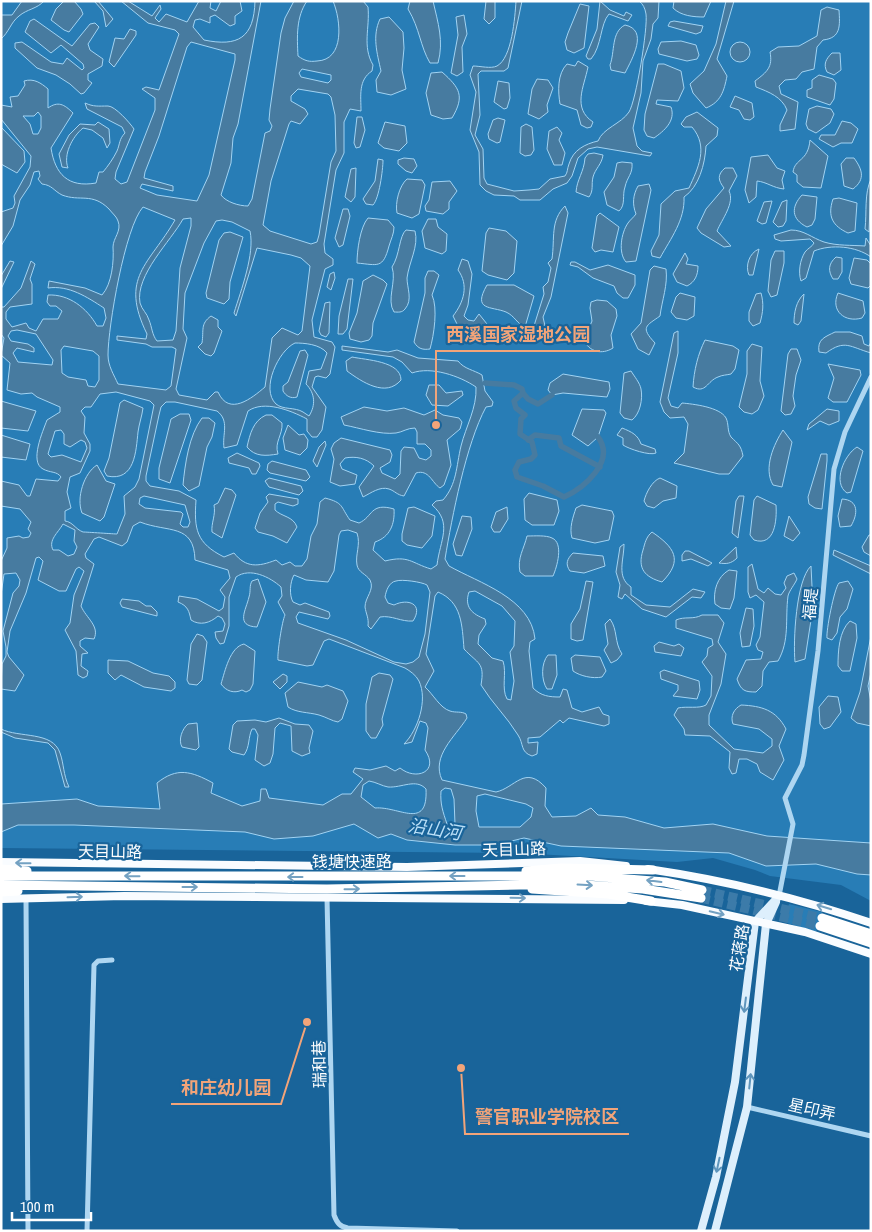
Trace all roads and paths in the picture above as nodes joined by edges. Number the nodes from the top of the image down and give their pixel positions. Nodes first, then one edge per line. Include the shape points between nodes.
1 (871, 377) edge
2 (1, 862) edge
3 (1, 869) edge
4 (653, 870) junction
5 (1, 876) edge
6 (94, 876) junction
7 (476, 876) junction
8 (1, 885) edge
9 (96, 886) junction
10 (462, 887) junction
11 (1, 892) edge
12 (779, 896) junction
13 (327, 898) junction
14 (1, 899) edge
15 (26, 899) junction
16 (651, 901) junction
17 (756, 922) junction
18 (871, 923) edge
19 (766, 924) junction
20 (871, 934) edge
21 (871, 943) edge
22 (871, 954) edge
23 (112, 960) dead end
24 (747, 1107) junction
25 (871, 1136) edge
26 (427, 1230) edge
27 (28, 1231) edge
28 (87, 1231) edge
29 (457, 1231) edge
30 (701, 1231) edge
31 (715, 1231) edge

1 - 12 street, 福堤 via 845,432 834,469 818,650 804,755 786,798 793,824
4 -> 2 main road, 天目山路 via 580,861 407,867
3 - 6 highway
4 - 7 highway via 561,868
4 - 12 main road, 天目山路
5 - 6 highway, 钱塘快速路
7 -> 6 highway, 钱塘快速路
10 -> 7 highway, 钱塘快速路 via 571,884 701,894 665,882 612,877
8 - 9 highway, 钱塘快速路
9 -> 10 highway, 钱塘快速路
9 - 11 highway
10 - 16 highway via 608,894
12 - 17 street, 花蒋路
18 -> 12 main road, 天目山路
12 - 19 street, 花蒋路
15 -> 13 main road via 124,896
13 -> 16 main road
13 - 26 street, 瑞和巷 via 334,1215 342,1227
14 - 15 main road
15 - 27 street
16 -> 17 main road
17 - 19 main road
17 -> 30 street, 花蒋路 via 735,1082
19 - 22 main road via 805,932
24 -> 19 street, 花蒋路
20 - 21 highway via 821,922
23 - 28 street via 98,961 94,965
24 - 25 street, 星印弄
24 - 31 street, 花蒋路
26 - 29 street

